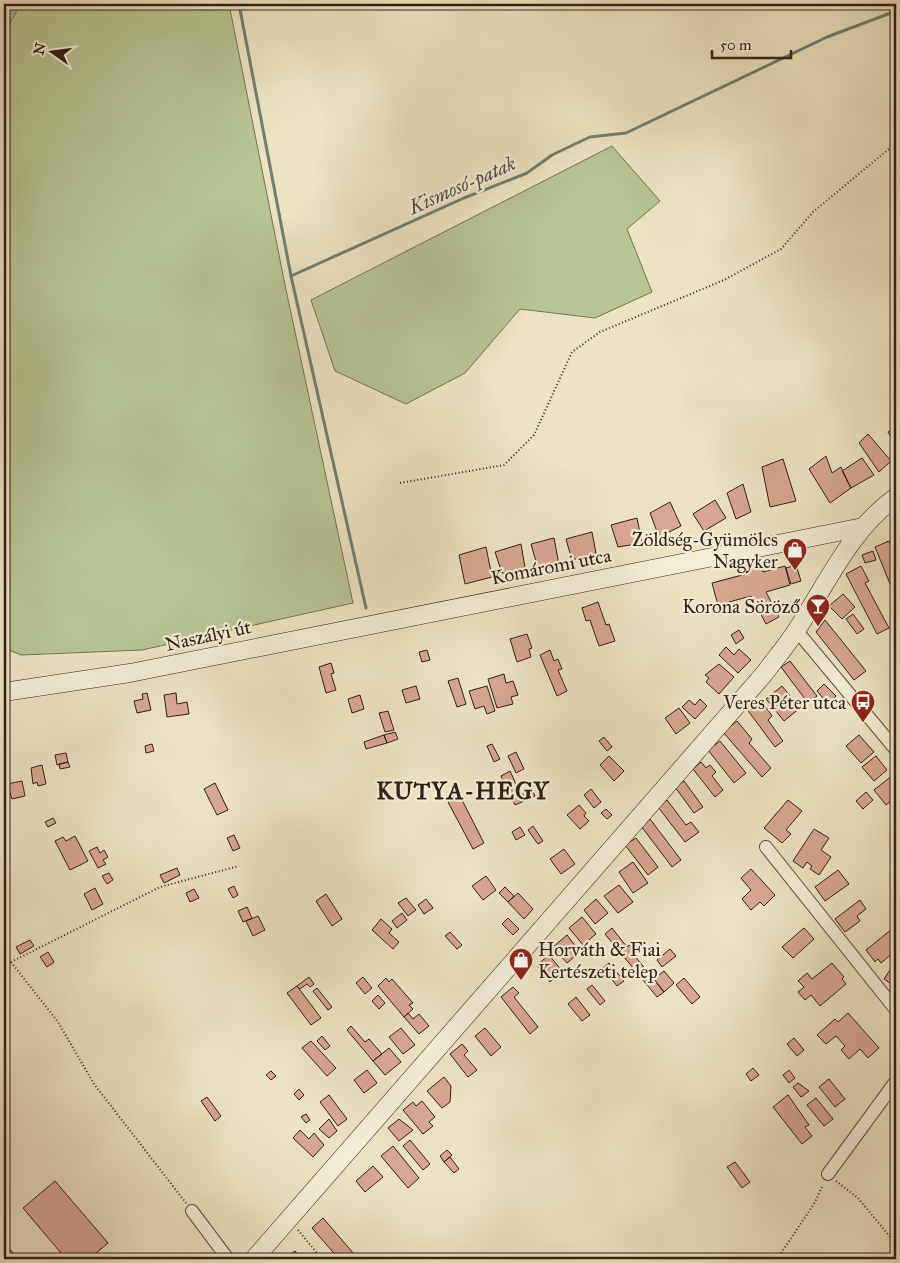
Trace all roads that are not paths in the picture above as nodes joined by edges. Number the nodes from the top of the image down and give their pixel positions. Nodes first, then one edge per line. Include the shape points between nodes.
1 (896, 497) edge
2 (863, 527) junction
3 (809, 539) junction
4 (843, 557) junction
5 (420, 614) joint
6 (797, 630) junction
7 (4, 692) edge
8 (896, 750) edge
9 (766, 848) dead end
10 (896, 1010) edge
11 (896, 1081) edge
12 (828, 1174) road end
13 (192, 1211) road end
14 (228, 1259) edge
15 (254, 1259) edge

1 - 2 main road
2 - 3 main road, Komáromi utca
2 - 4 main road
3 - 4 main road via 824,544
3 - 5 main road, Komáromi utca
4 - 6 main road
5 - 7 main road, Naszályi út via 130,673
6 - 8 street
6 - 15 main road via 764,674
9 - 10 street
11 - 12 street
13 - 14 street

